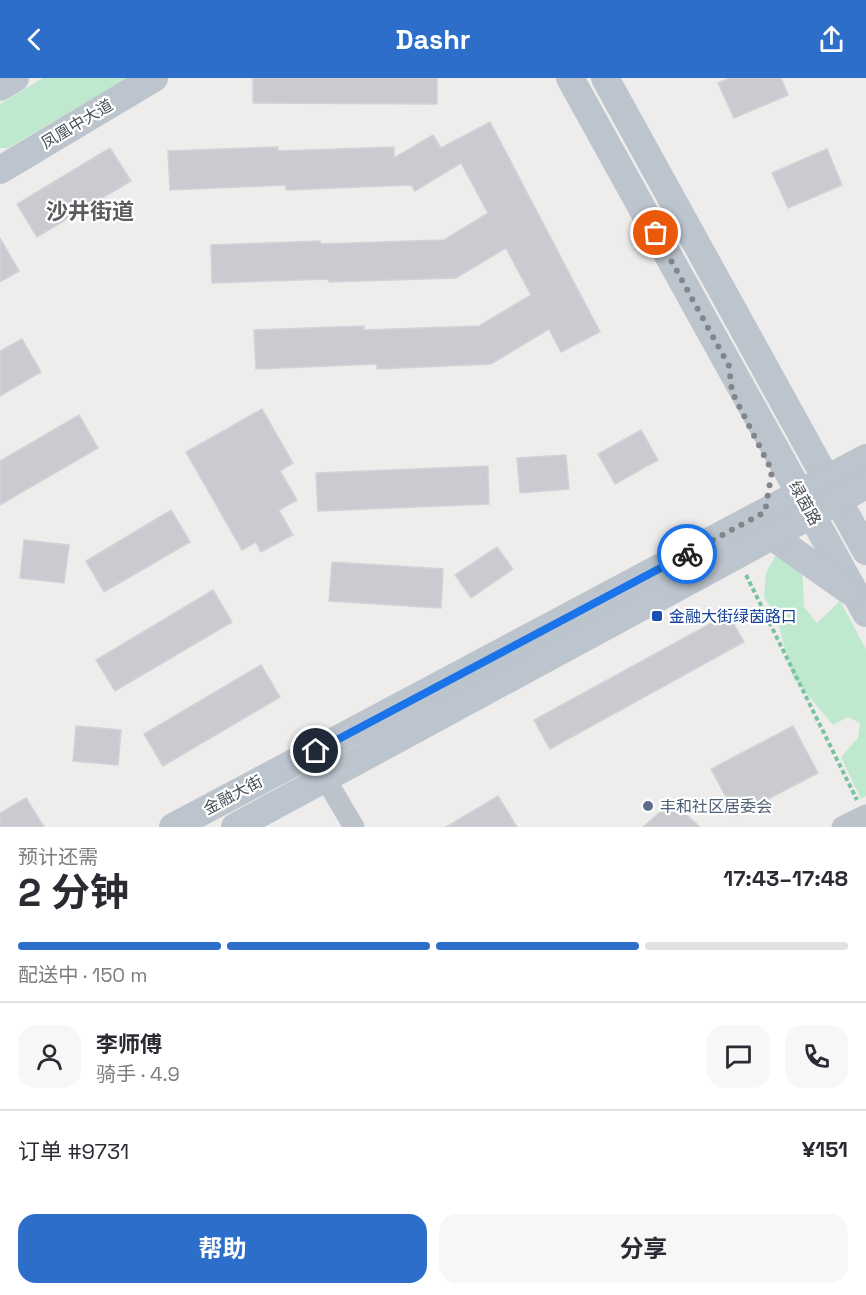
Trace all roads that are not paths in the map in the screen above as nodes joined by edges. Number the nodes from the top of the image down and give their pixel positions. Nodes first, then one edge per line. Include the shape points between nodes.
1 (15, 78) edge
2 (154, 78) edge
3 (570, 78) edge
4 (605, 78) edge
5 (0, 87) edge
6 (0, 170) edge
7 (729, 366) junction
8 (866, 458) edge
9 (866, 485) edge
10 (832, 490) junction
11 (806, 504) junction
12 (769, 524) junction
13 (866, 551) edge
14 (861, 605) edge
15 (325, 778) junction
16 (865, 815) edge
17 (173, 827) edge
18 (235, 827) edge
19 (354, 827) edge
20 (842, 827) edge

1 - 5 main road
2 - 6 main road, 凤凰中大道
3 - 7 main road, 绿茵路
4 - 10 main road, 绿茵路
7 - 11 main road, 绿茵路
7 - 12 main road via 732,392 772,471
8 - 10 main road, 金融大街
9 - 10 main road, 金融大街
10 - 11 main road, 金融大街
10 - 13 main road, 绿茵路
11 - 12 main road, 金融大街
11 - 14 main road, 绿茵路
12 - 14 main road
12 - 15 main road, 金融大街 via 736,556
12 - 17 main road, 金融大街
15 - 18 main road, 金融大街
15 - 19 street
16 - 20 street

